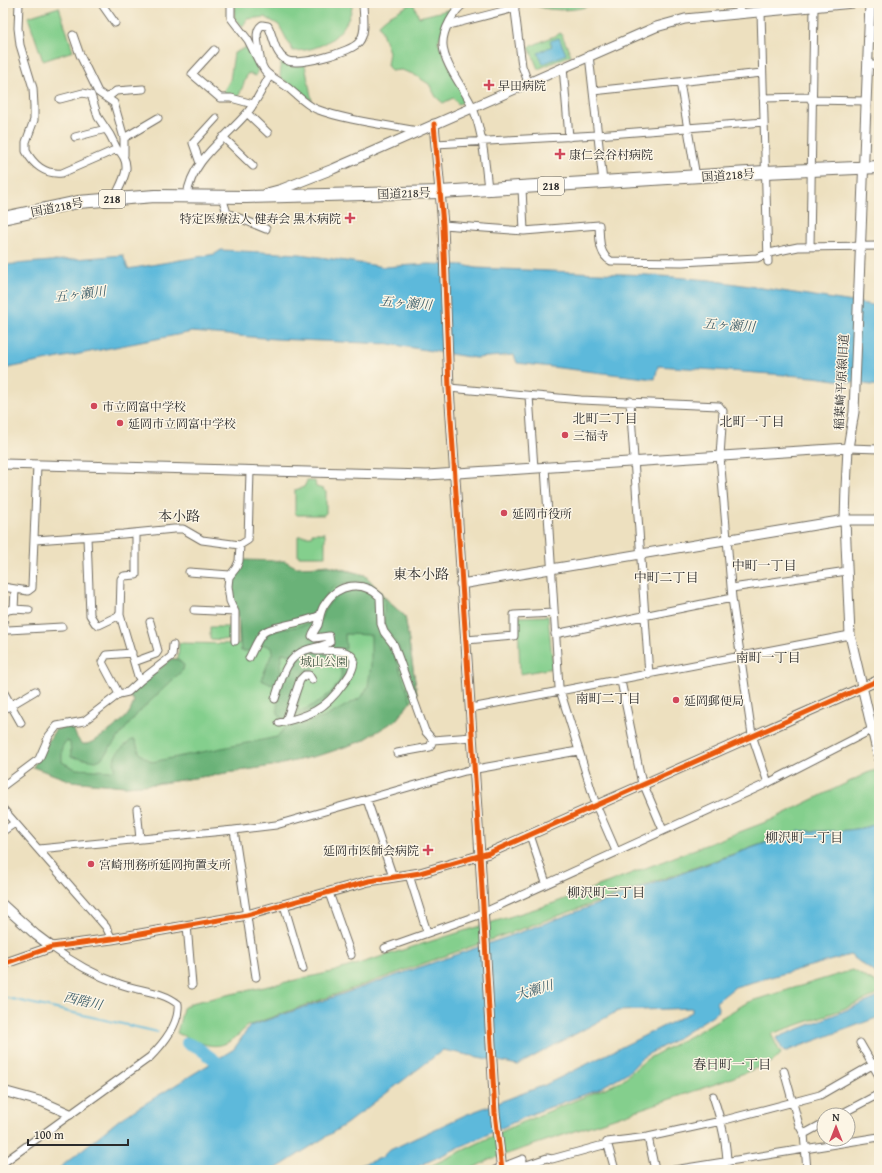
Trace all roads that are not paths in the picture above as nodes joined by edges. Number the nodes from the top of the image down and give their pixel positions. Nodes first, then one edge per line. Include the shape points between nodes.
1 (19, 3) edge
2 (101, 3) edge
3 (231, 3) edge
4 (363, 3) edge
5 (465, 3) edge
6 (738, 3) edge
7 (853, 3) edge
8 (870, 3) edge
9 (514, 6) edge
10 (814, 7) junction
11 (761, 12) junction
12 (740, 14) junction
13 (115, 23) dead end
14 (449, 25) junction
15 (73, 35) dead end
16 (214, 50) dead end
17 (589, 55) junction
18 (868, 65) junction
19 (879, 65) edge
20 (261, 66) junction
21 (563, 67) junction
22 (762, 73) junction
23 (269, 77) junction
24 (528, 82) junction
25 (680, 82) junction
26 (142, 89) dead end
27 (593, 92) junction
28 (107, 98) junction
29 (763, 98) junction
30 (812, 99) junction
31 (60, 100) dead end
32 (866, 101) junction
33 (253, 104) junction
34 (472, 107) junction
35 (247, 113) junction
36 (158, 118) dead end
37 (216, 118) dead end
38 (764, 122) junction
39 (434, 124) junction
40 (688, 128) junction
41 (106, 129) junction
42 (418, 131) junction
43 (268, 133) dead end
44 (597, 135) junction
45 (75, 137) dead end
46 (569, 137) junction
47 (124, 138) junction
48 (223, 138) junction
49 (483, 141) junction
50 (436, 144) junction
51 (117, 149) junction
52 (124, 155) junction
53 (200, 163) junction
54 (253, 166) dead end
55 (879, 167) edge
56 (864, 168) junction
57 (811, 170) junction
58 (765, 172) junction
59 (696, 177) junction
60 (306, 180) junction
61 (603, 182) junction
62 (522, 188) junction
63 (488, 189) junction
64 (440, 192) junction
65 (187, 196) junction
66 (300, 196) junction
67 (222, 197) junction
68 (246, 197) junction
69 (114, 199) junction
70 (3, 218) edge
71 (443, 225) junction
72 (266, 229) dead end
73 (524, 231) junction
74 (860, 246) junction
75 (879, 246) edge
76 (810, 247) junction
77 (769, 253) junction
78 (768, 262) dead end
79 (449, 388) junction
80 (529, 396) junction
81 (630, 401) junction
82 (848, 448) junction
83 (879, 448) edge
84 (720, 456) junction
85 (634, 460) junction
86 (3, 464) edge
87 (37, 465) junction
88 (545, 467) junction
89 (534, 468) junction
90 (250, 471) junction
91 (454, 474) junction
92 (845, 520) junction
93 (879, 520) edge
94 (136, 533) junction
95 (86, 537) junction
96 (727, 539) junction
97 (35, 540) junction
98 (240, 545) junction
99 (641, 554) junction
100 (551, 569) junction
101 (847, 570) junction
102 (189, 572) dead end
103 (230, 575) junction
104 (462, 584) junction
105 (3, 587) edge
106 (732, 588) junction
107 (15, 589) junction
108 (732, 598) junction
109 (14, 609) junction
110 (29, 610) dead end
111 (194, 610) dead end
112 (235, 612) junction
113 (554, 613) junction
114 (120, 615) junction
115 (320, 615) junction
116 (646, 616) junction
117 (150, 622) dead end
118 (62, 627) dead end
119 (555, 634) junction
120 (850, 635) junction
121 (466, 640) junction
122 (235, 641) dead end
123 (173, 645) dead end
124 (299, 652) junction
125 (132, 654) junction
126 (741, 657) junction
127 (249, 658) dead end
128 (134, 662) junction
129 (650, 675) junction
130 (142, 680) junction
131 (312, 680) dead end
132 (879, 680) edge
133 (621, 681) junction
134 (863, 687) junction
135 (3, 691) edge
136 (35, 691) dead end
137 (560, 692) junction
138 (119, 694) junction
139 (275, 699) dead end
140 (11, 705) junction
141 (471, 708) junction
142 (3, 710) edge
143 (21, 723) dead end
144 (876, 728) edge
145 (752, 735) junction
146 (472, 737) junction
147 (433, 740) junction
148 (578, 751) junction
149 (397, 753) dead end
150 (878, 756) edge
151 (473, 769) junction
152 (768, 783) junction
153 (643, 784) junction
154 (3, 786) edge
155 (367, 800) junction
156 (596, 805) junction
157 (3, 809) edge
158 (137, 809) dead end
159 (15, 824) junction
160 (234, 830) junction
161 (663, 830) junction
162 (3, 831) edge
163 (530, 835) junction
164 (140, 839) junction
165 (39, 849) junction
166 (616, 851) junction
167 (480, 855) junction
168 (409, 875) junction
169 (393, 877) junction
170 (546, 883) junction
171 (329, 893) junction
172 (3, 905) edge
173 (284, 905) junction
174 (247, 915) junction
175 (483, 917) junction
176 (187, 925) junction
177 (427, 932) junction
178 (112, 939) junction
179 (52, 947) junction
180 (385, 948) dead end
181 (351, 955) dead end
182 (3, 964) edge
183 (303, 969) dead end
184 (256, 977) dead end
185 (192, 985) dead end
186 (860, 1043) dead end
187 (876, 1062) edge
188 (784, 1071) dead end
189 (879, 1076) edge
190 (3, 1091) edge
191 (879, 1094) edge
192 (713, 1096) dead end
193 (793, 1102) junction
194 (854, 1107) edge
195 (70, 1114) junction
196 (721, 1121) junction
197 (816, 1127) edge
198 (804, 1134) junction
199 (648, 1137) junction
200 (879, 1137) edge
201 (607, 1144) junction
202 (806, 1148) junction
203 (523, 1159) dead end
204 (727, 1161) junction
205 (3, 1163) edge
206 (500, 1168) edge
207 (512, 1170) edge
208 (615, 1170) edge
209 (655, 1170) edge
210 (674, 1170) edge
211 (726, 1170) edge
212 (807, 1170) edge

1 - 51 street via 17,17 20,45 33,88 34,120 26,142 26,151 30,158 37,166 54,174 62,173
2 - 13 street
3 - 20 street via 231,18 248,40
4 - 20 street via 363,35 360,42 353,48 306,61 293,63 281,56 268,26 262,25 257,34
5 - 14 street via 458,8
6 - 12 street
7 - 10 street
8 - 18 street, 稲葉崎平原線旧道
9 - 14 street
9 - 24 street via 522,66
10 - 11 street
10 - 30 street
11 - 12 street
11 - 22 street
12 - 17 street via 671,22
14 - 34 street via 444,49
15 - 28 street via 98,92
16 - 33 street via 192,74 220,98 232,98
17 - 21 street
17 - 27 street
18 - 19 street
18 - 32 street, 稲葉崎平原線旧道
20 - 23 street
21 - 24 street
21 - 46 street
22 - 25 street
22 - 29 street
23 - 33 street
23 - 42 street via 282,83 317,109
24 - 34 street
25 - 27 street
25 - 40 street
26 - 28 street via 116,92
27 - 44 street
28 - 47 street via 114,103
29 - 30 street
29 - 38 street
30 - 32 street
30 - 57 street
31 - 41 street via 88,93 91,95 98,118
32 - 56 street, 稲葉崎平原線旧道
33 - 35 street
34 - 39 street
34 - 49 street
35 - 43 street
35 - 48 street
36 - 47 street
37 - 53 street via 193,143
38 - 40 street
38 - 58 street
39 - 42 street
39 - 50 street
40 - 44 street
40 - 59 street
41 - 45 street
41 - 51 street
42 - 60 street
44 - 46 street
44 - 61 street
46 - 49 street
47 - 52 street
48 - 53 street
48 - 54 street
49 - 50 street
49 - 63 street
50 - 64 street
51 - 52 street
52 - 69 street via 127,172
53 - 65 street via 191,177
55 - 56 highway, 国道218号 / 218
56 - 57 highway, 国道218号 / 218
56 - 74 street, 稲葉崎平原線旧道
57 - 58 highway, 国道218号 / 218
57 - 76 street
58 - 59 highway, 国道218号 / 218
58 - 77 street
59 - 61 highway, 国道218号 / 218
60 - 66 street
60 - 68 street via 282,189
61 - 62 highway, 国道218号 / 218
62 - 63 highway, 国道218号 / 218
62 - 73 street
63 - 64 highway, 国道218号 / 218
64 - 66 highway, 国道218号 / 218
64 - 71 street
65 - 67 highway, 国道218号 / 218
65 - 69 highway, 国道218号 / 218
66 - 68 highway, 国道218号 / 218
67 - 68 highway, 国道218号 / 218
67 - 72 street via 227,213
69 - 70 highway, 国道218号 / 218 via 78,202
71 - 73 street
71 - 79 street
73 - 77 street via 599,225 602,251 605,258 611,261 682,262 757,258
74 - 75 street
74 - 76 street
74 - 82 street, 稲葉崎平原線旧道 via 854,412
76 - 77 street
77 - 78 street
79 - 80 street
79 - 91 street
80 - 81 street
80 - 89 street
81 - 84 street via 719,406 723,411
81 - 85 street
82 - 83 street
82 - 84 street
82 - 92 street, 稲葉崎平原線旧道
84 - 85 street
84 - 96 street
85 - 88 street
85 - 99 street
86 - 87 street
87 - 90 street
87 - 97 street
88 - 89 street
88 - 100 street
89 - 91 street
90 - 91 street
90 - 98 street via 248,540
91 - 104 street
92 - 93 street
92 - 96 street
92 - 101 street, 稲葉崎平原線旧道
94 - 95 street
94 - 98 street via 183,529 202,540
94 - 114 street via 136,575 124,576 121,579
95 - 97 street
95 - 114 street via 92,620 99,625
96 - 99 street
96 - 106 street
97 - 107 street via 32,588 28,591
98 - 103 street via 238,560
99 - 100 street
99 - 116 street
100 - 104 street
100 - 113 street
101 - 106 street
101 - 120 street, 稲葉崎平原線旧道
102 - 103 street
103 - 112 street via 229,596
104 - 121 street
105 - 107 street
106 - 108 street
107 - 109 street
108 - 116 street
108 - 126 street
109 - 110 street
109 - 118 street via 4,614 4,627 8,630
111 - 112 street
112 - 122 street
113 - 119 street
113 - 121 street via 514,615 514,636
114 - 125 street
115 - 124 street via 312,636 329,636 330,642
115 - 127 street via 298,624 268,629 262,634
115 - 147 street via 324,604 332,595 347,586 360,586 380,597 382,628 394,645 425,731
116 - 119 street
116 - 129 street
117 - 128 street via 158,651
119 - 137 street
120 - 126 street
120 - 134 street, 稲葉崎平原線旧道
121 - 141 street
123 - 130 street via 172,656
124 - 131 street via 341,650 353,657 354,666 327,704 309,715 282,722 300,680 305,675 309,675
124 - 139 street via 288,665
125 - 128 street
125 - 138 street via 106,655 103,658 102,662
126 - 129 street
126 - 145 street
128 - 130 street via 138,676
129 - 133 street
130 - 138 street via 128,692
132 - 134 street
133 - 137 street
133 - 153 street
134 - 144 street, 稲葉崎平原線旧道
134 - 145 street
135 - 140 street
136 - 140 street
137 - 141 street
137 - 148 street
138 - 154 street via 84,721 57,726 49,736 39,759
140 - 142 street
140 - 143 street
141 - 146 street
144 - 150 street, 稲葉崎平原線旧道
144 - 152 street
145 - 152 street
145 - 153 street
146 - 147 street
146 - 151 street
147 - 149 street via 430,747
148 - 151 street
148 - 156 street
151 - 155 street
151 - 167 street
152 - 161 street
153 - 156 street
153 - 161 street
155 - 160 street via 276,825
155 - 169 street
156 - 163 street
156 - 166 street
157 - 159 street
158 - 164 street
159 - 162 street
159 - 165 street
160 - 164 street
160 - 174 street
161 - 166 street
163 - 167 street
163 - 170 street
164 - 165 street
165 - 178 street via 106,927
166 - 170 street
167 - 168 street
167 - 175 street
168 - 169 street
168 - 177 street
169 - 171 street
170 - 175 street
171 - 173 street
171 - 181 street
172 - 179 street
173 - 174 street
173 - 183 street
174 - 176 street
174 - 184 street
175 - 177 street
175 - 206 street
176 - 178 street
176 - 185 street
177 - 180 street
178 - 179 street
179 - 182 street
179 - 195 street via 74,963 119,984 171,998 178,1004 171,1030 156,1051 138,1067
186 - 187 street
187 - 189 street
187 - 193 street via 820,1095
188 - 193 street
190 - 195 street via 43,1102
191 - 194 street
192 - 196 street
193 - 196 street
193 - 198 street
195 - 205 street
196 - 199 street
196 - 204 street
197 - 198 street
198 - 202 street
199 - 201 street
199 - 209 street
200 - 202 street
201 - 207 street via 552,1159 547,1158
201 - 208 street
202 - 204 street
202 - 212 street
203 - 206 street
204 - 210 street
204 - 211 street

